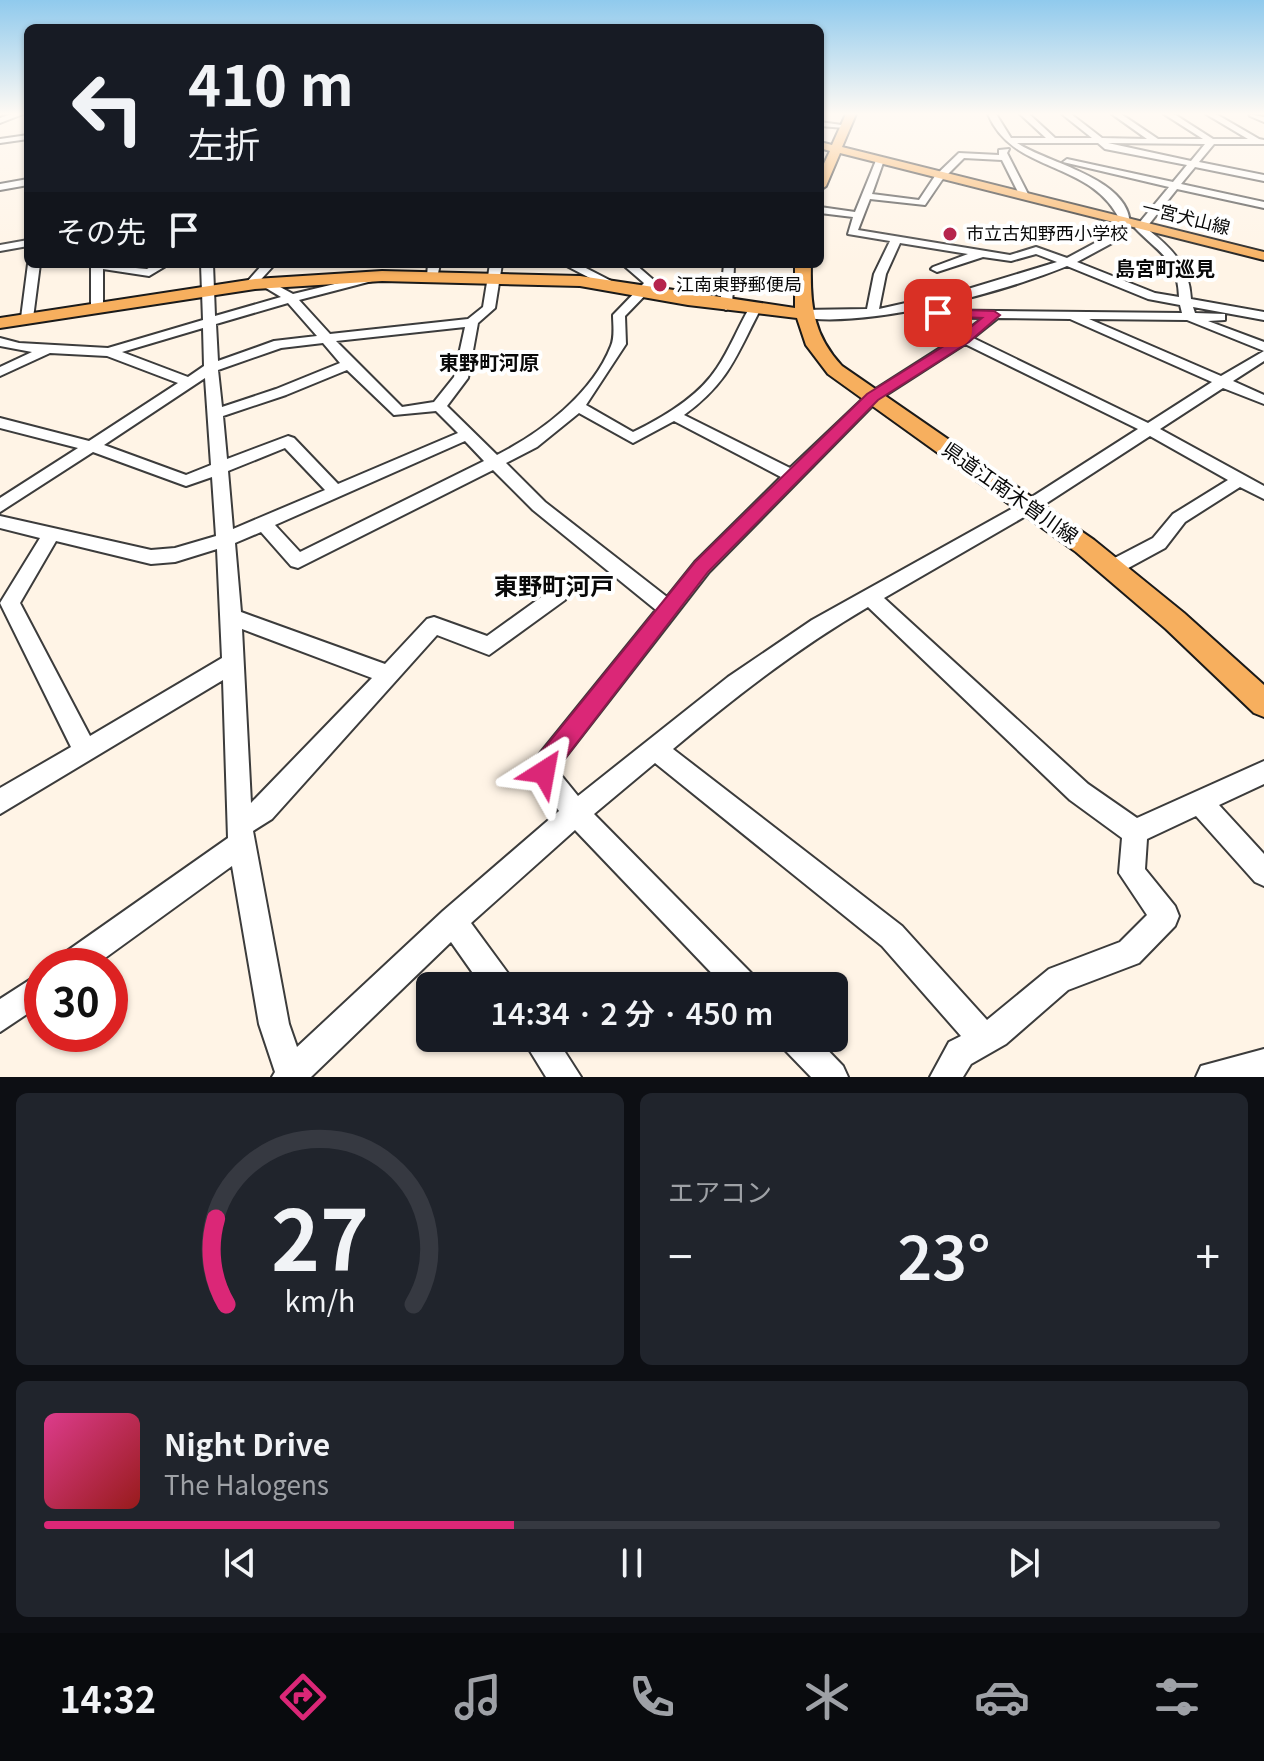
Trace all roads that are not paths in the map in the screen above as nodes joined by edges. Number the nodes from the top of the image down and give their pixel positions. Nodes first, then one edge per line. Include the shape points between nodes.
1 (878, 164) edge
2 (897, 164) edge
3 (952, 164) edge
4 (1008, 164) edge
5 (1050, 164) edge
6 (1075, 164) edge
7 (1090, 164) edge
8 (1141, 164) edge
9 (1193, 164) edge
10 (1194, 164) edge
11 (1087, 167) junction
12 (941, 175) junction
13 (1130, 176) junction
14 (1264, 178) edge
15 (24, 183) edge
16 (1174, 185) junction
17 (0, 187) edge
18 (1264, 191) edge
19 (865, 196) junction
20 (1024, 196) junction
21 (1260, 204) edge
22 (824, 211) edge
23 (858, 215) junction
24 (1126, 222) junction
25 (1141, 226) junction
26 (897, 239) junction
27 (24, 244) edge
28 (0, 248) edge
29 (983, 253) junction
30 (1264, 256) edge
31 (1065, 262) junction
32 (33, 268) edge
33 (97, 268) edge
34 (120, 268) edge
35 (157, 268) edge
36 (207, 268) edge
37 (267, 268) edge
38 (577, 268) edge
39 (633, 268) edge
40 (728, 268) edge
41 (803, 268) edge
42 (937, 269) dead end
43 (434, 270) edge
44 (495, 270) edge
45 (382, 276) junction
46 (258, 284) junction
47 (615, 286) junction
48 (207, 291) junction
49 (641, 292) junction
50 (291, 298) junction
51 (1184, 302) junction
52 (726, 306) junction
53 (97, 308) junction
54 (754, 310) junction
55 (1066, 313) junction
56 (802, 314) junction
57 (872, 314) junction
58 (994, 315) junction
59 (1190, 316) junction
60 (1264, 317) edge
61 (27, 318) junction
62 (472, 322) junction
63 (0, 323) edge
64 (209, 323) junction
65 (964, 339) junction
66 (328, 340) junction
67 (0, 342) edge
68 (1264, 347) edge
69 (49, 349) junction
70 (109, 352) junction
71 (1261, 361) edge
72 (349, 364) junction
73 (211, 368) junction
74 (0, 372) edge
75 (186, 381) junction
76 (1221, 382) junction
77 (873, 397) junction
78 (1264, 400) edge
79 (439, 406) junction
80 (578, 406) junction
81 (214, 414) junction
82 (673, 415) junction
83 (0, 423) edge
84 (1147, 428) junction
85 (467, 435) junction
86 (91, 446) junction
87 (495, 465) junction
88 (218, 472) junction
89 (794, 477) junction
90 (1238, 481) junction
91 (336, 492) junction
92 (1264, 493) edge
93 (0, 506) edge
94 (1030, 506) junction
95 (0, 522) edge
96 (263, 523) junction
97 (52, 533) junction
98 (223, 541) junction
99 (1112, 568) junction
100 (558, 595) dead end
101 (870, 597) junction
102 (670, 610) junction
103 (231, 617) junction
104 (234, 662) junction
105 (387, 674) junction
106 (1264, 704) edge
107 (655, 749) junction
108 (85, 750) junction
109 (1264, 772) edge
110 (1199, 801) junction
111 (0, 802) edge
112 (576, 813) junction
113 (1135, 832) junction
114 (240, 834) junction
115 (1264, 873) edge
116 (453, 921) junction
117 (93, 948) edge
118 (490, 972) edge
119 (730, 972) edge
120 (24, 999) edge
121 (0, 1017) edge
122 (984, 1039) junction
123 (547, 1052) edge
124 (808, 1052) edge
125 (1264, 1064) edge
126 (290, 1076) edge
127 (565, 1077) edge
128 (832, 1077) edge
129 (946, 1077) edge
130 (1212, 1077) edge

1 - 19 street
2 - 12 main road, 一宮犬山線
3 - 12 street
4 - 20 street
5 - 24 street via 1106,190
6 - 11 street
7 - 11 street
8 - 13 street
9 - 16 street
10 - 14 street
11 - 13 street
12 - 19 street via 922,203
12 - 20 main road, 一宮犬山線
13 - 16 street
15 - 17 street
16 - 21 street
16 - 25 street
18 - 21 street
19 - 23 street
20 - 24 main road, 一宮犬山線
22 - 23 street
23 - 26 street via 852,232
24 - 25 main road, 一宮犬山線
24 - 31 street via 1102,247
25 - 30 main road, 一宮犬山線
25 - 51 street via 1183,274
26 - 29 street
26 - 57 street via 880,274
27 - 28 street
29 - 31 street via 1011,258 1036,250
29 - 42 street
31 - 51 street via 1137,291
31 - 57 street via 1023,280
32 - 61 street
33 - 53 street
34 - 35 street via 149,273
36 - 48 street
37 - 46 street
38 - 47 street
39 - 49 street via 651,283
40 - 52 street
41 - 56 main road, 県道江南木曽川線
43 - 44 main road
43 - 45 main road
44 - 47 main road
44 - 62 street via 489,308
45 - 46 main road
45 - 50 street
46 - 48 main road
46 - 50 street
47 - 49 main road
48 - 53 main road
48 - 64 street
49 - 52 main road
49 - 80 street via 619,315 619,344
50 - 64 street
50 - 66 street
51 - 59 street
51 - 60 street
52 - 54 main road
53 - 61 main road
54 - 56 main road
54 - 82 street via 719,375
55 - 58 street
55 - 59 street
55 - 76 street
56 - 57 street
56 - 77 main road, 県道江南木曽川線 via 818,352
57 - 58 street
58 - 65 street
59 - 60 street
59 - 68 street
61 - 63 main road
62 - 66 street
62 - 79 street via 461,378
64 - 70 street
64 - 73 street
65 - 77 street
65 - 84 street
66 - 72 street
66 - 73 street via 279,344
67 - 69 street
69 - 70 street
69 - 74 street
70 - 75 street
71 - 76 street
72 - 79 street via 399,412
72 - 81 street
73 - 75 street
73 - 81 street
75 - 86 street
76 - 78 street
76 - 84 street
77 - 89 street
77 - 94 main road, 県道江南木曽川線
79 - 85 street
80 - 82 street via 633,438
80 - 87 street
81 - 88 street
82 - 89 street
83 - 86 street
84 - 90 street
84 - 94 street
85 - 87 street
85 - 91 street
86 - 88 street via 186,481
86 - 93 street
87 - 96 street via 298,561
87 - 102 street
88 - 91 street via 288,441
88 - 98 street
89 - 102 street via 702,567
90 - 92 street
90 - 99 street via 1179,518 1159,543
91 - 96 street
94 - 99 main road, 県道江南木曽川線
94 - 101 street
95 - 97 street
96 - 98 street
97 - 98 street via 151,557
97 - 108 street via 10,603
98 - 103 street
99 - 106 main road, 県道江南木曽川線
100 - 105 street via 489,646 434,625
101 - 107 street via 736,684
101 - 113 street via 1079,792
102 - 112 street via 545,765 544,772
103 - 104 street
103 - 105 street
104 - 108 street
104 - 114 street
105 - 114 street
107 - 112 street
107 - 122 street via 892,936
108 - 111 street
109 - 110 street
110 - 113 street
110 - 115 street
112 - 116 street
112 - 119 street
113 - 122 street via 1132,873 1165,916 1129,953 1059,979
114 - 117 street
114 - 126 street via 261,963
116 - 118 street
116 - 126 street
120 - 121 street
122 - 129 street via 960,1053
123 - 127 street
124 - 128 street
125 - 130 street

